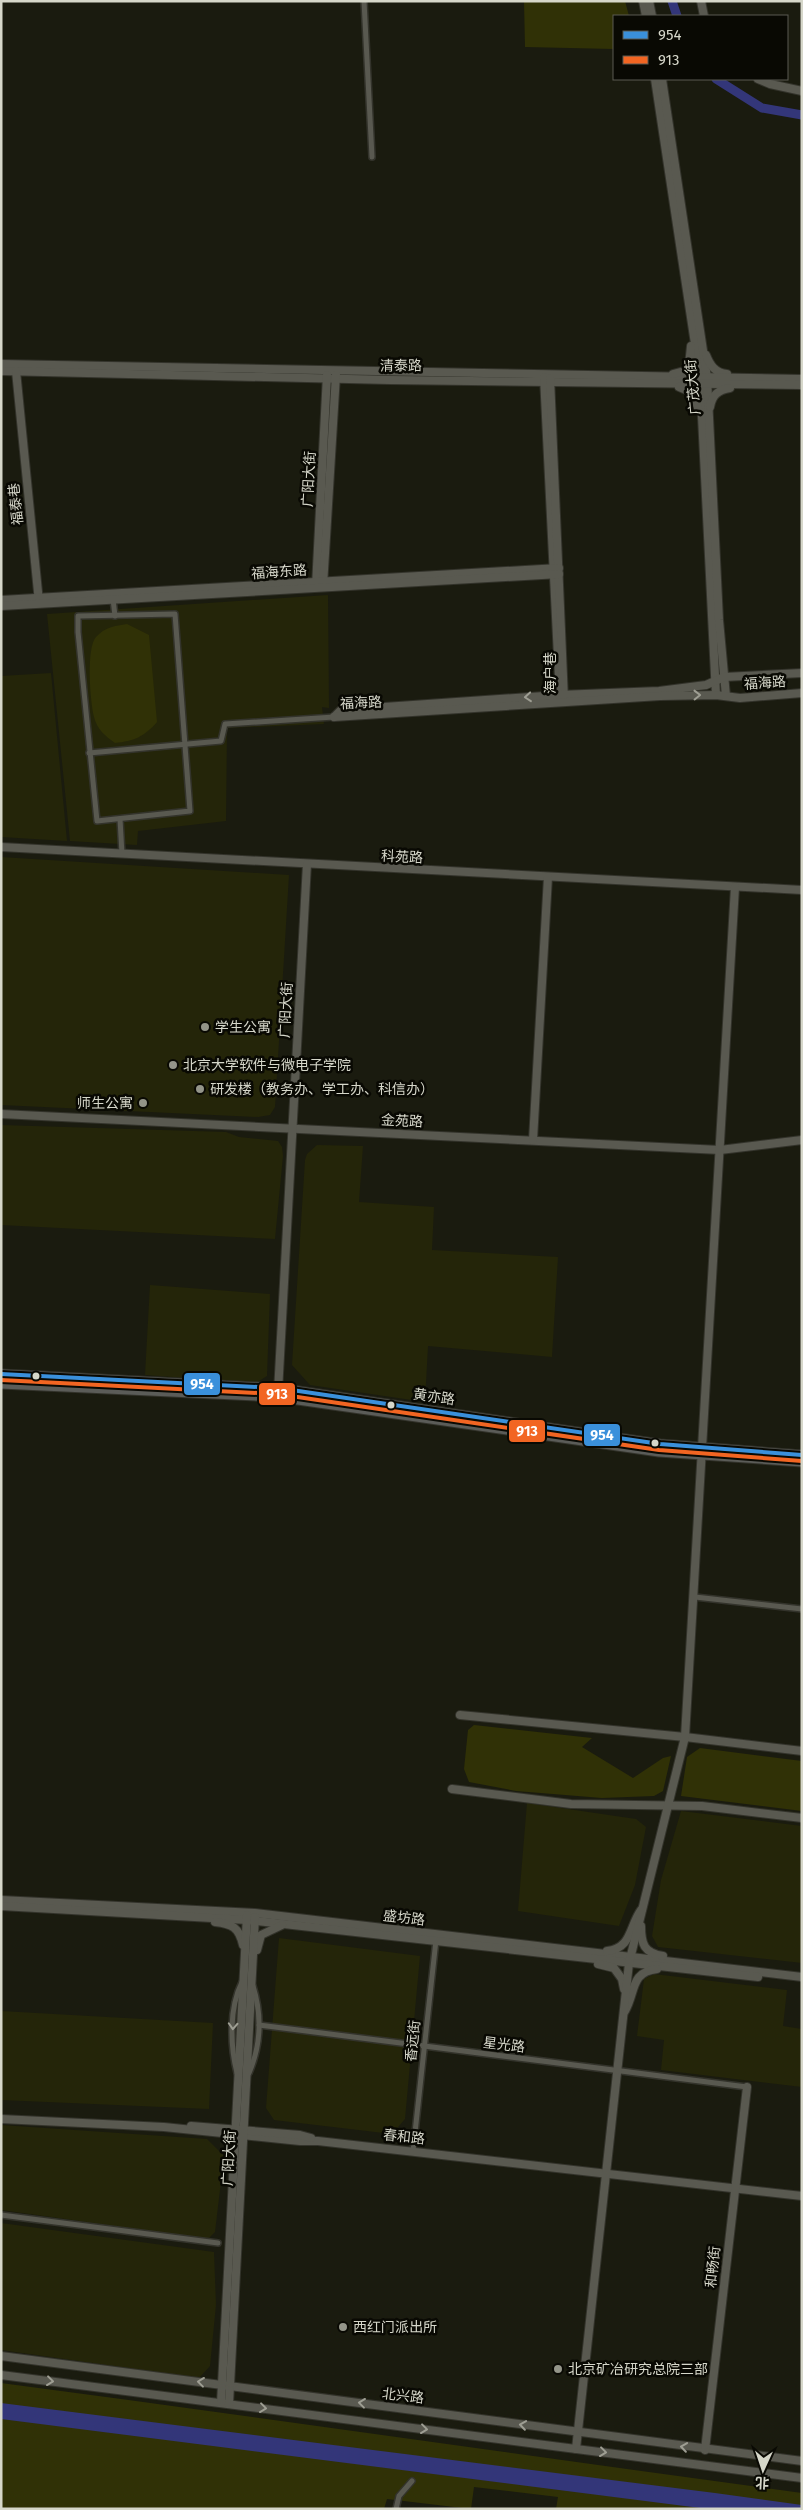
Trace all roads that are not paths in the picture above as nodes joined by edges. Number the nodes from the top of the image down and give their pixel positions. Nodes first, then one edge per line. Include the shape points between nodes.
1 (364, 1) edge
2 (643, 1) edge
3 (649, 1) edge
4 (701, 1) edge
5 (646, 15) edge
6 (652, 15) edge
7 (704, 15) edge
8 (655, 80) edge
9 (662, 80) edge
10 (760, 80) edge
11 (802, 91) edge
12 (372, 157) dead end
13 (691, 327) junction
14 (702, 345) junction
15 (1, 364) edge
16 (1, 371) edge
17 (16, 371) junction
18 (327, 374) junction
19 (336, 374) junction
20 (666, 376) junction
21 (547, 378) junction
22 (751, 378) junction
23 (802, 380) edge
24 (703, 381) junction
25 (660, 383) junction
26 (740, 385) junction
27 (802, 385) edge
28 (701, 417) junction
29 (708, 424) junction
30 (556, 571) junction
31 (320, 585) junction
32 (114, 599) junction
33 (1, 600) edge
34 (38, 601) junction
35 (1, 606) edge
36 (116, 616) junction
37 (802, 673) edge
38 (724, 677) junction
39 (715, 680) junction
40 (802, 693) edge
41 (562, 695) junction
42 (716, 695) junction
43 (726, 696) junction
44 (562, 703) junction
45 (334, 717) junction
46 (186, 745) junction
47 (89, 753) junction
48 (120, 818) junction
49 (1, 847) edge
50 (122, 854) junction
51 (307, 864) junction
52 (548, 877) junction
53 (734, 887) junction
54 (802, 890) edge
55 (1, 1114) edge
56 (293, 1128) junction
57 (533, 1140) junction
58 (802, 1140) edge
59 (720, 1150) junction
60 (1, 1374) edge
61 (1, 1384) edge
62 (278, 1392) junction
63 (701, 1452) junction
64 (802, 1455) edge
65 (802, 1462) edge
66 (695, 1597) junction
67 (802, 1609) edge
68 (460, 1715) dead end
69 (685, 1737) junction
70 (802, 1751) edge
71 (452, 1789) dead end
72 (670, 1804) junction
73 (802, 1818) edge
74 (1, 1900) edge
75 (1, 1906) edge
76 (644, 1906) junction
77 (202, 1916) junction
78 (251, 1916) junction
79 (641, 1918) junction
80 (288, 1924) junction
81 (436, 1938) junction
82 (595, 1952) junction
83 (245, 1953) junction
84 (580, 1957) junction
85 (630, 1960) junction
86 (686, 1963) junction
87 (252, 1965) junction
88 (668, 1967) junction
89 (802, 1977) edge
90 (247, 1979) junction
91 (802, 1982) edge
92 (626, 1998) junction
93 (624, 2013) junction
94 (259, 2025) junction
95 (424, 2046) junction
96 (618, 2070) junction
97 (246, 2078) junction
98 (747, 2087) joint
99 (2, 2118) edge
100 (239, 2133) junction
101 (413, 2151) junction
102 (607, 2173) junction
103 (734, 2188) junction
104 (802, 2196) edge
105 (1, 2215) edge
106 (218, 2242) dead end
107 (1, 2356) edge
108 (1, 2375) edge
109 (227, 2386) junction
110 (225, 2403) junction
111 (578, 2432) junction
112 (576, 2449) junction
113 (705, 2450) junction
114 (802, 2461) edge
115 (802, 2478) edge
116 (412, 2481) dead end
117 (396, 2509) edge

1 - 12 street
2 - 5 street
3 - 6 street
4 - 7 street
8 - 13 street, 广茂大街
9 - 14 street, 广茂大街
10 - 11 street
13 - 20 street via 689,366 684,371
13 - 24 street, 广茂大街
14 - 22 street via 710,365 717,372
14 - 24 street, 广茂大街
15 - 18 street, 清泰路
16 - 17 street, 清泰路
17 - 18 street, 清泰路
17 - 34 street, 福泰巷
18 - 19 street, 清泰路
18 - 31 street, 广阳大街
19 - 21 street, 清泰路
19 - 31 street, 广阳大街
20 - 21 street, 清泰路
20 - 24 street, 清泰路
21 - 25 street, 清泰路
21 - 30 street, 海户巷
22 - 23 street, 清泰路
22 - 24 street, 清泰路
24 - 25 street, 清泰路
24 - 26 street, 清泰路
24 - 28 street, 广茂大街
24 - 29 street, 广茂大街
25 - 28 street via 691,392
26 - 27 street, 清泰路
26 - 29 street via 715,394 711,399
28 - 39 street, 广茂大街
29 - 38 street, 广茂大街
30 - 31 street, 福海东路
30 - 41 street, 海户巷
31 - 32 street, 福海东路
31 - 34 street, 福海东路
32 - 34 street, 福海东路
32 - 36 street
33 - 34 street, 福海东路
34 - 35 street, 福海东路
36 - 46 street via 175,614
36 - 47 street via 78,616
37 - 38 street, 福海路
38 - 39 street, 福海路
38 - 43 street, 广茂大街
39 - 41 street, 福海路 via 659,691
39 - 42 street, 广茂大街
40 - 43 street, 福海路 via 740,698
41 - 44 street, 海户巷
41 -> 45 street, 福海路 via 341,710
42 - 43 street, 福海路
44 -> 42 street, 福海路
44 - 45 street, 福海路
45 - 46 street via 225,724 221,741
46 - 47 street
46 - 48 street via 190,811
47 - 48 street via 97,821
48 - 50 street
49 - 50 street, 科苑路
50 - 51 street, 科苑路
51 - 52 street, 科苑路
51 - 56 street, 广阳大街
52 - 53 street, 科苑路
52 - 57 street
53 - 54 street, 科苑路
53 - 59 street
55 - 56 street, 金苑路
56 - 57 street, 金苑路
56 - 62 street, 广阳大街
57 - 59 street, 金苑路
58 - 59 street, 金苑路
59 - 63 street
60 - 62 main road, 黄亦路
61 - 62 main road, 黄亦路
62 - 63 main road, 黄亦路
63 - 64 main road, 黄亦路
63 - 65 main road, 黄亦路
63 - 66 street
66 - 67 street
66 - 69 street
68 - 69 street
69 - 70 street
69 - 72 street
71 - 72 street via 571,1804
72 - 73 street
72 - 76 street
74 - 78 street, 盛坊路
75 - 77 street, 盛坊路
76 - 79 street
76 - 82 street via 635,1918 627,1942 611,1951
77 - 78 street, 盛坊路
77 - 83 street via 236,1928
78 - 80 street, 盛坊路
78 - 81 street, 盛坊路
78 - 83 street, 广阳大街
78 - 87 street, 广阳大街
79 - 85 street
79 - 86 street via 644,1948 649,1953
80 - 81 street, 盛坊路
80 - 87 street via 261,1935
81 - 82 street, 盛坊路
81 - 84 street, 盛坊路
81 - 95 street, 香远街
82 - 85 street, 盛坊路
83 - 90 street, 广阳大街
84 - 85 street, 盛坊路
84 - 92 street via 591,1964 614,1968 622,1979
85 - 86 street, 盛坊路
85 - 88 street, 盛坊路
85 - 92 street
86 - 89 street, 盛坊路
87 - 90 street, 广阳大街
88 - 91 street, 盛坊路
88 - 93 street via 652,1969 636,1979
90 - 94 street via 259,2006
90 - 97 street, 广阳大街
90 -> 100 street, 广阳大街 via 239,2083
92 - 93 street
93 - 96 street
94 - 95 street, 星光路
94 - 97 street via 255,2058
95 - 96 street, 星光路
95 - 101 street, 香远街
96 - 98 street, 星光路
96 - 102 street
97 - 100 street, 广阳大街
98 - 103 street, 和畅街
99 - 100 street, 春和路 via 164,2127 179,2125
100 - 101 street, 春和路 via 300,2135 318,2141
100 - 109 street, 广阳大街
101 - 102 street, 春和路
102 - 103 street, 春和路
102 - 111 street
103 - 104 street, 春和路
103 - 113 street, 和畅街
105 - 106 street
109 -> 107 street, 北兴路
108 -> 110 street
109 - 110 street, 广阳大街
111 -> 109 street, 北兴路
110 -> 112 street
111 - 112 street
113 -> 111 street, 北兴路
112 -> 115 street
113 - 114 street, 北兴路
116 - 117 street via 399,2496

